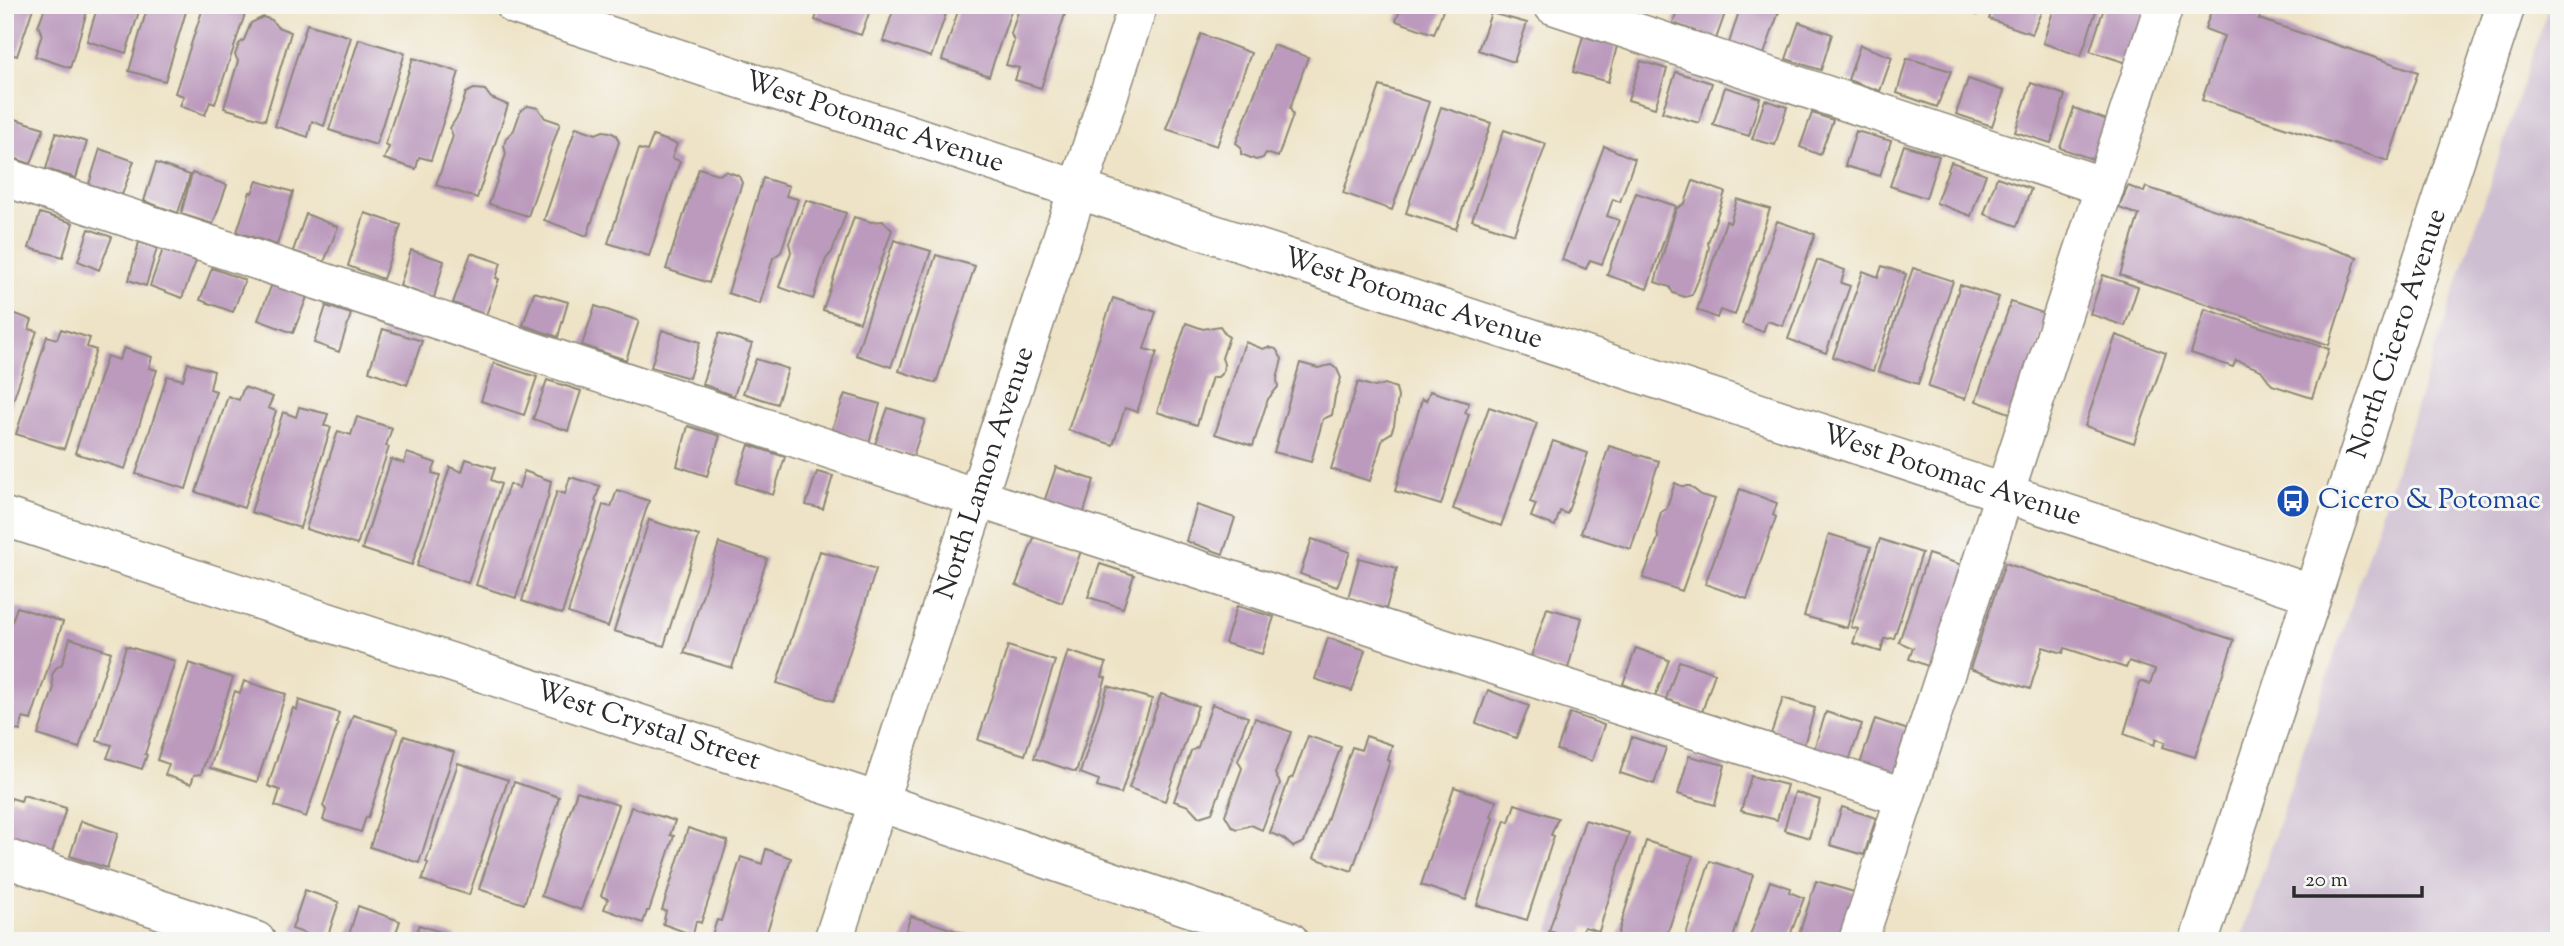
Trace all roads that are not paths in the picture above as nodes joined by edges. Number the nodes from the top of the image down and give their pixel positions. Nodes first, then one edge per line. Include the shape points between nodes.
1 (515, 5) edge
2 (1138, 5) edge
3 (1553, 5) edge
4 (2164, 5) edge
5 (2506, 5) edge
6 (5, 177) edge
7 (2105, 187) junction
8 (1078, 190) junction
9 (2005, 493) junction
10 (978, 498) junction
11 (5, 517) edge
12 (2312, 594) junction
13 (1904, 797) junction
14 (878, 802) junction
15 (5, 858) edge
16 (256, 941) edge
17 (833, 941) edge
18 (1289, 941) edge
19 (1858, 941) edge
20 (2199, 941) edge

1 - 8 street, West Potomac Avenue
2 - 8 street, North Lamon Avenue
3 - 7 street
4 - 7 street
5 - 12 street, North Cicero Avenue
6 - 10 street
7 - 9 street
8 - 9 street, West Potomac Avenue
8 - 10 street, North Lamon Avenue
9 - 12 street, West Potomac Avenue
9 - 13 street
10 - 13 street
10 - 14 street, North Lamon Avenue
11 - 14 street, West Crystal Street
12 - 20 street, North Cicero Avenue
13 - 19 street
14 - 17 street, North Lamon Avenue
14 - 18 street, West Crystal Street
15 - 16 street

